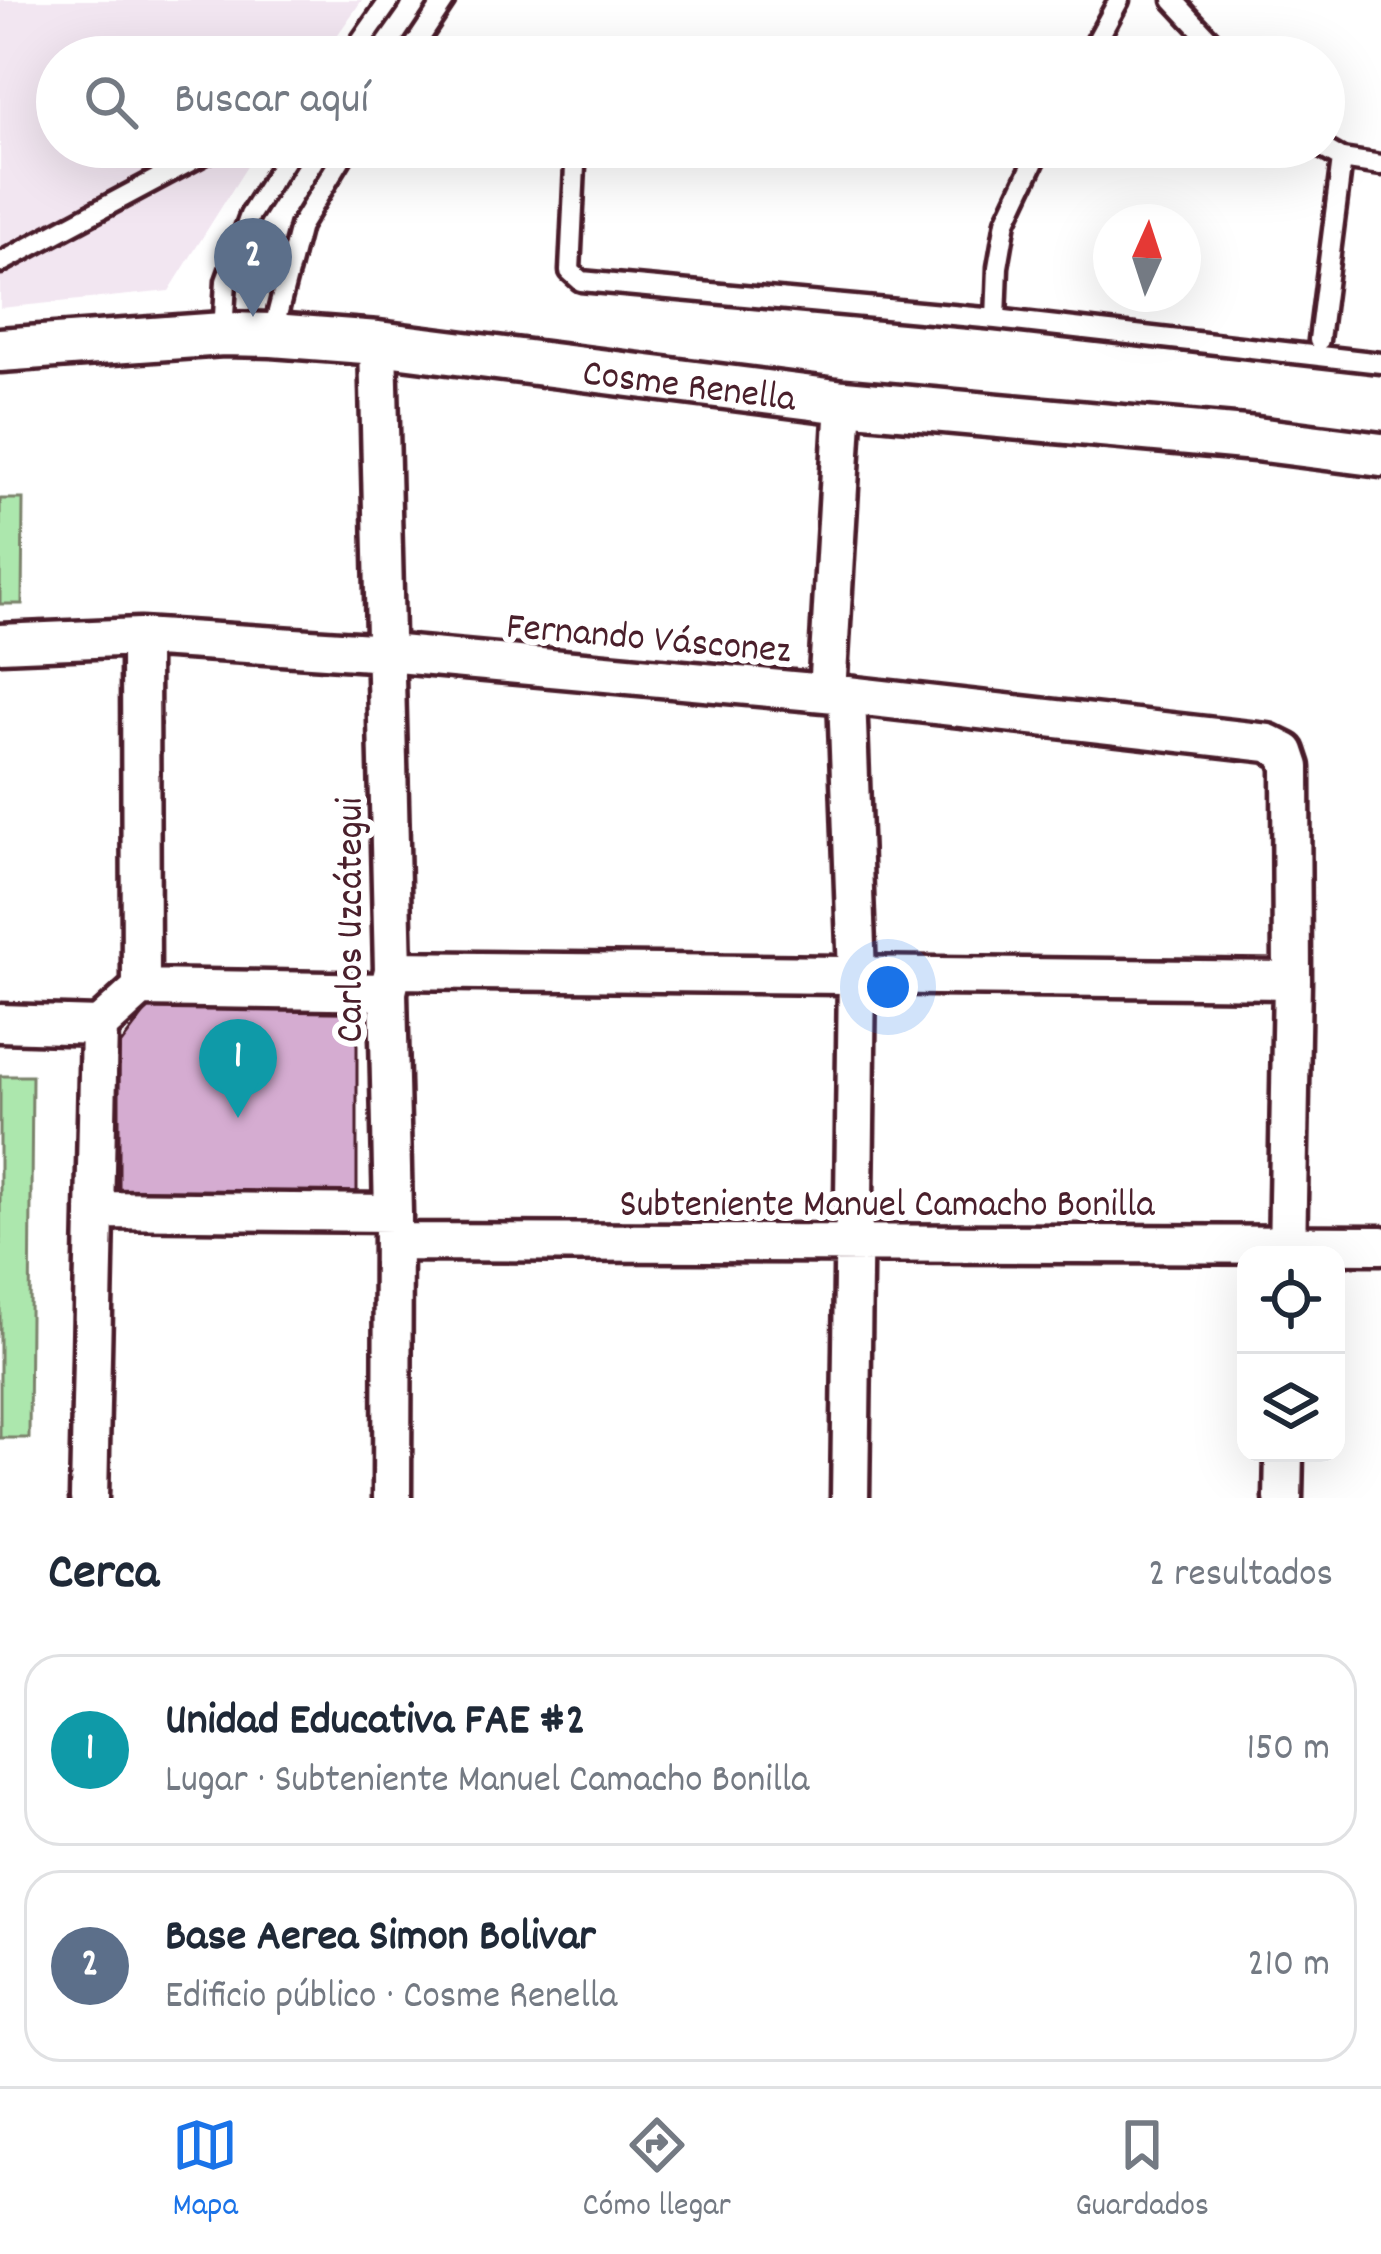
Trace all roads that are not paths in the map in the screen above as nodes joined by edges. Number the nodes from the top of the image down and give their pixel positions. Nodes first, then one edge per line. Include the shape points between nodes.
1 (390, 0) edge
2 (445, 0) edge
3 (1119, 0) edge
4 (1173, 0) edge
5 (365, 36) edge
6 (421, 36) edge
7 (1099, 36) edge
8 (1206, 36) edge
9 (1345, 159) edge
10 (1381, 165) edge
11 (178, 168) edge
12 (279, 168) edge
13 (335, 168) edge
14 (575, 168) edge
15 (1031, 168) edge
16 (1341, 168) edge
17 (0, 263) edge
18 (996, 319) junction
19 (223, 334) junction
20 (272, 335) junction
21 (1319, 340) dead end
22 (378, 343) junction
23 (0, 350) edge
24 (1381, 362) edge
25 (844, 402) junction
26 (1381, 455) edge
27 (140, 637) junction
28 (0, 643) edge
29 (387, 653) junction
30 (837, 694) junction
31 (857, 975) junction
32 (1292, 980) junction
33 (390, 981) junction
34 (141, 988) junction
35 (0, 1023) edge
36 (99, 1026) junction
37 (95, 1210) junction
38 (393, 1228) junction
39 (853, 1244) junction
40 (1381, 1245) edge
41 (1287, 1246) edge
42 (1345, 1247) edge
43 (1237, 1248) edge
44 (1284, 1462) edge
45 (88, 1498) edge
46 (392, 1498) edge
47 (850, 1498) edge
48 (1283, 1498) edge

1 - 5 lane
2 - 6 lane
3 - 7 lane
4 - 8 lane
9 - 10 lane
11 - 17 lane
12 - 19 lane via 250,215 226,281
13 - 20 lane via 300,226
14 - 18 lane via 570,271 581,281
15 - 18 lane via 1006,221
16 - 21 lane
18 - 24 lane
19 - 20 street, Cosme Renella
19 - 23 street, Cosme Renella
20 - 22 street, Cosme Renella
22 - 25 street, Cosme Renella
22 - 29 street, Carlos Uzcátegui
25 - 26 street, Cosme Renella
25 - 30 street
27 - 28 street, Fernando Vásconez
27 - 29 street, Fernando Vásconez
27 - 34 street
29 - 30 street, Fernando Vásconez
29 - 33 street, Carlos Uzcátegui
30 - 31 street
30 - 32 street, Fernando Vásconez via 1268,743 1286,752
31 - 32 street
31 - 33 street
31 - 39 street
32 - 41 street
33 - 34 street
33 - 38 street, Carlos Uzcátegui
34 - 36 street
35 - 36 street
36 - 37 street
37 - 38 street, Subteniente Manuel Camacho Bonilla
37 - 45 street
38 - 39 street, Subteniente Manuel Camacho Bonilla
38 - 46 street, Carlos Uzcátegui
39 - 43 street, Subteniente Manuel Camacho Bonilla
39 - 47 street
40 - 42 street, Subteniente Manuel Camacho Bonilla
44 - 48 street

